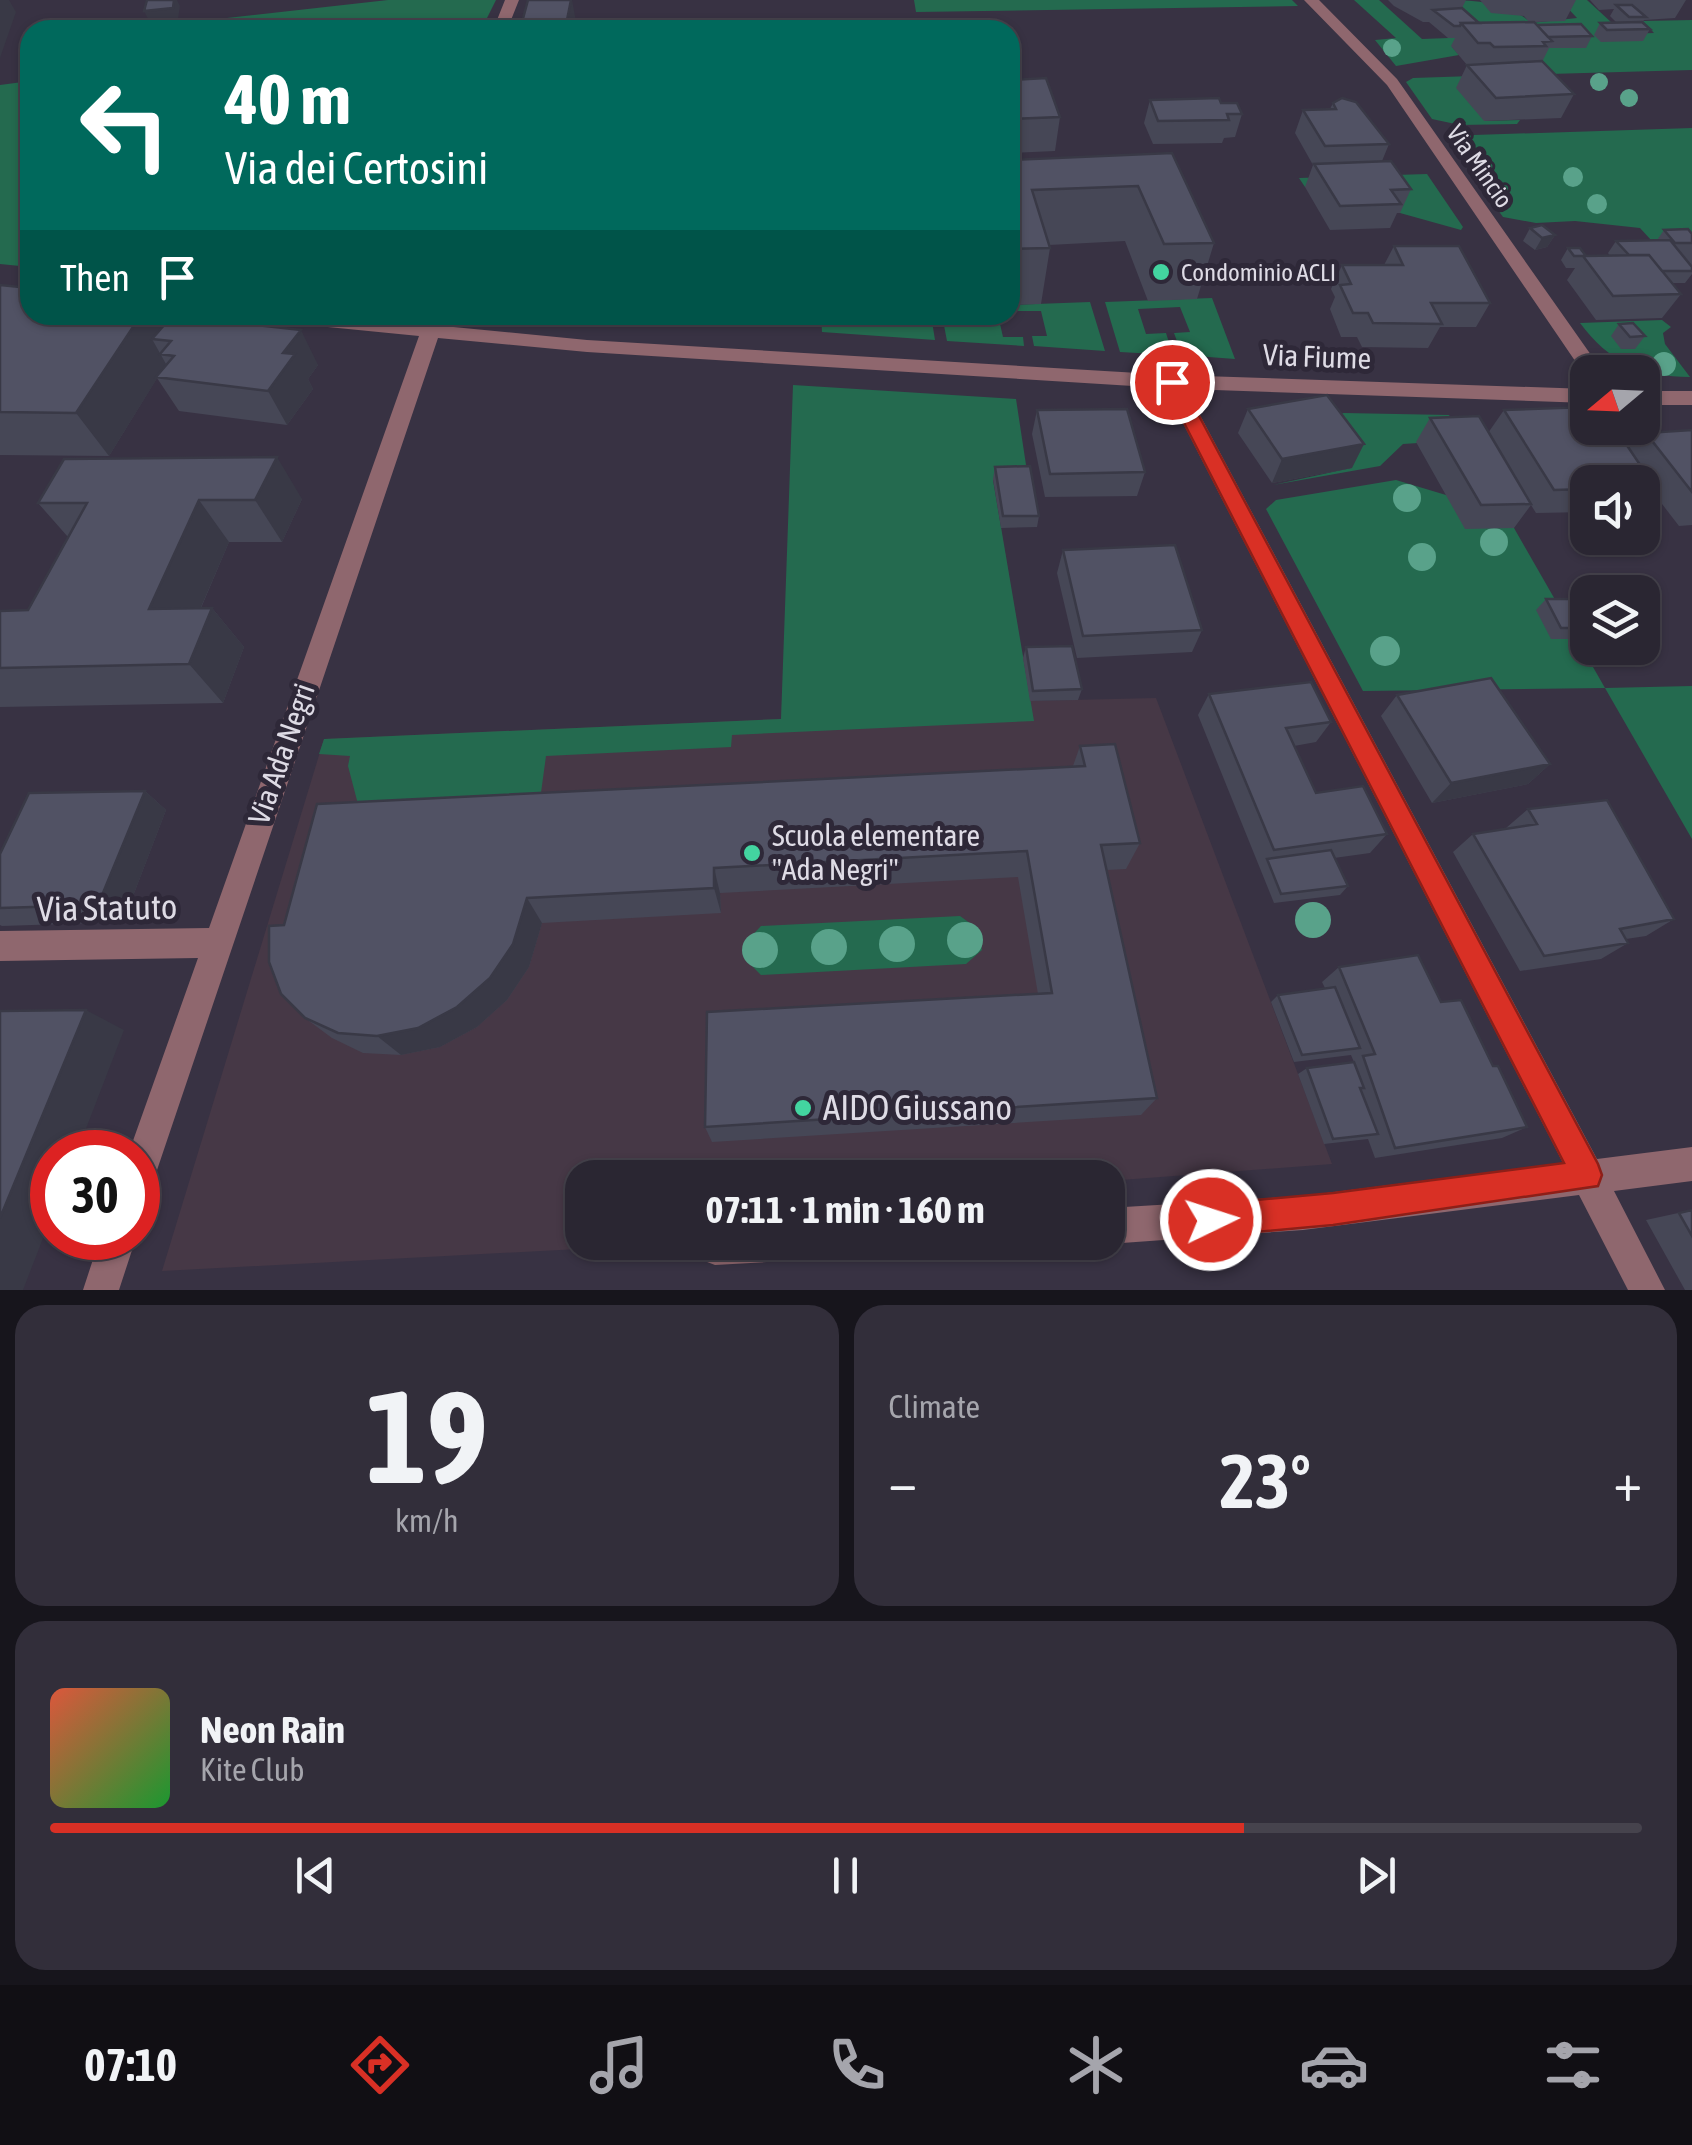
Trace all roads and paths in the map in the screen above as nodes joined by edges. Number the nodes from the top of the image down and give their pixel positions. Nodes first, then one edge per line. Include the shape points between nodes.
1 (1311, 0) edge
2 (379, 325) edge
3 (430, 333) junction
4 (1582, 355) edge
5 (1172, 382) junction
6 (1570, 395) edge
7 (1660, 398) edge
8 (1692, 398) edge
9 (216, 942) junction
10 (0, 946) edge
11 (153, 1130) edge
12 (1692, 1164) edge
13 (1587, 1175) junction
14 (1125, 1225) edge
15 (111, 1260) edge
16 (101, 1290) edge
17 (1647, 1290) edge

1 - 4 street, Via Mincio via 1392,82
2 - 3 street, Via Fiume
3 - 5 street, Via Fiume
3 - 9 street, Via Ada Negri
5 - 6 street, Via Fiume
5 - 13 street
7 - 8 street
9 - 10 street, Via Statuto
9 - 11 street, Via Ada Negri
12 - 13 street
13 - 14 street via 1303,1213
13 - 17 street
15 - 16 street

